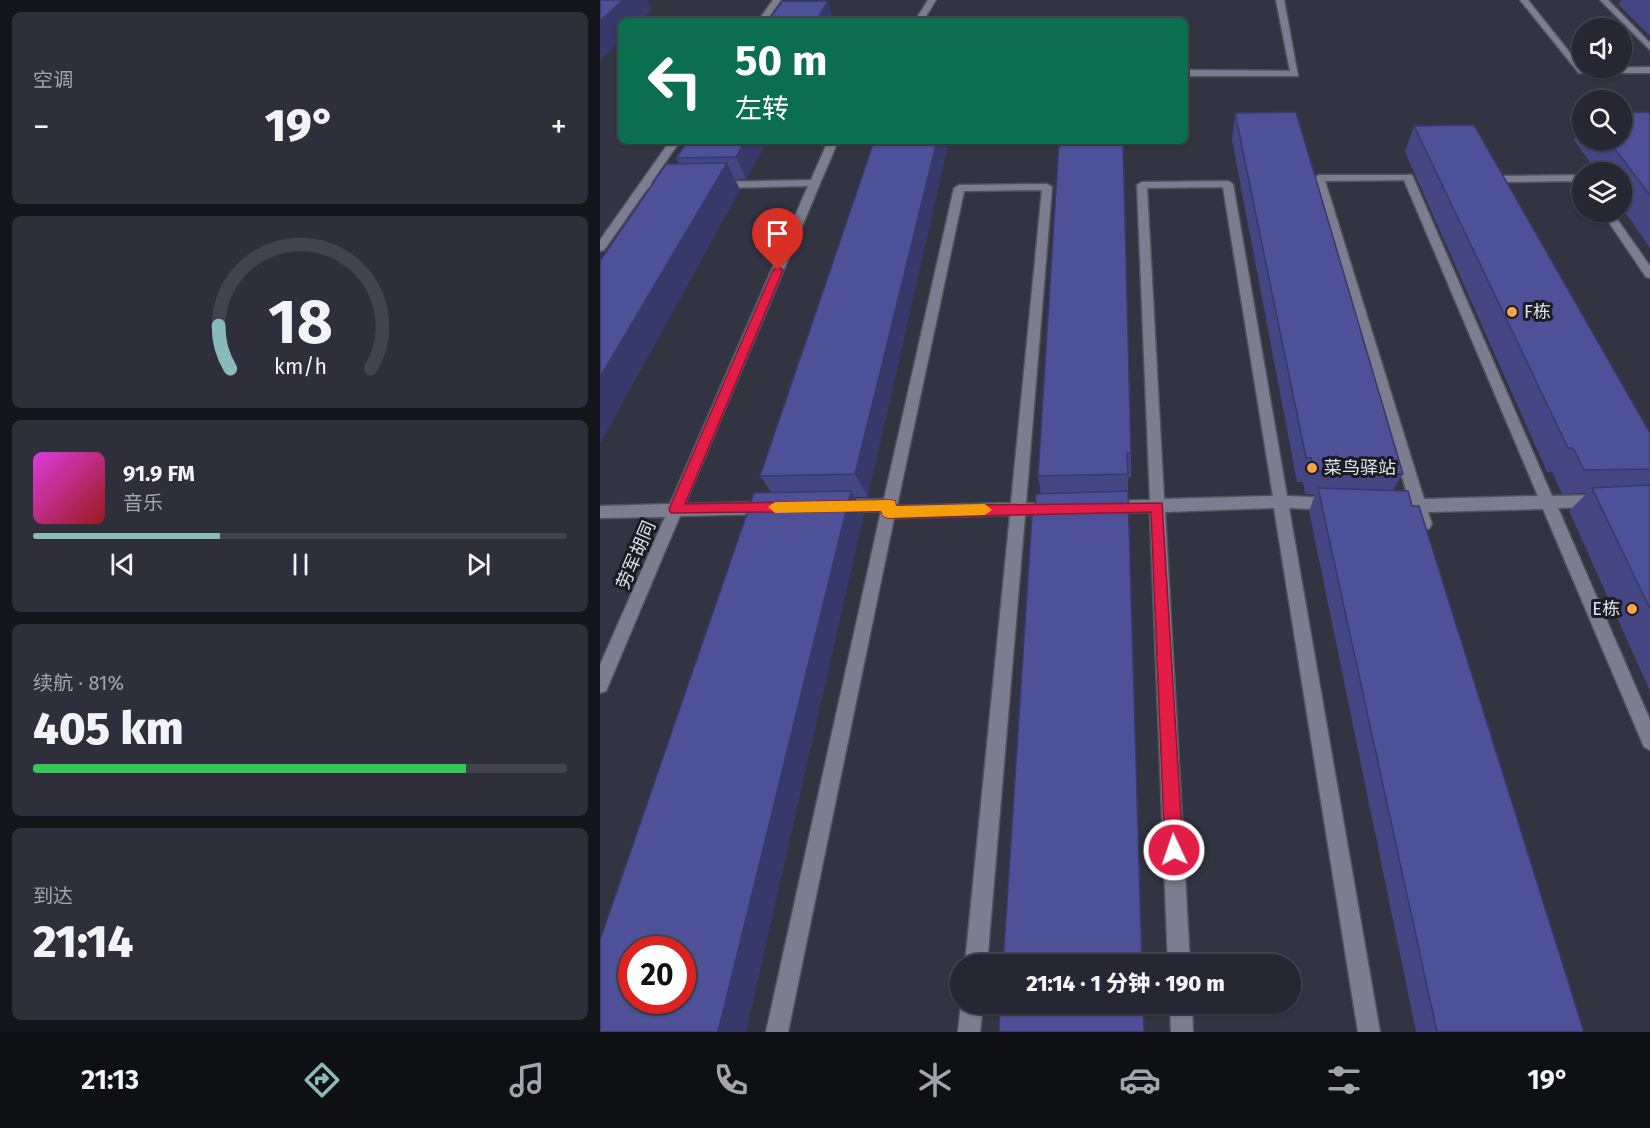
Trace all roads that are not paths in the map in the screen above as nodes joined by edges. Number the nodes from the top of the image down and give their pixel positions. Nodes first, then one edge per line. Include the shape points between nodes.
1 (777, 0) edge
2 (932, 0) edge
3 (1280, 0) edge
4 (1524, 0) edge
5 (1604, 0) edge
6 (764, 18) edge
7 (921, 18) edge
8 (1650, 48) edge
9 (1650, 70) edge
10 (1188, 73) edge
11 (673, 144) edge
12 (832, 144) edge
13 (1572, 178) edge
14 (815, 183) junction
15 (677, 185) edge
16 (712, 185) edge
17 (643, 186) junction
18 (1508, 199) edge
19 (1614, 222) edge
20 (600, 248) edge
21 (1650, 274) edge
22 (1616, 501) edge
23 (1281, 502) junction
24 (1548, 503) junction
25 (1350, 504) edge
26 (1395, 505) edge
27 (830, 506) edge
28 (1419, 506) junction
29 (783, 507) edge
30 (1157, 507) junction
31 (1076, 508) edge
32 (1099, 508) edge
33 (675, 509) junction
34 (889, 509) junction
35 (1018, 509) junction
36 (600, 512) edge
37 (1429, 540) edge
38 (600, 685) edge
39 (1650, 741) edge
40 (977, 954) edge
41 (1179, 954) edge
42 (971, 1014) edge
43 (1181, 1014) edge
44 (777, 1032) edge
45 (969, 1032) edge
46 (1182, 1032) edge
47 (1369, 1032) edge

1 - 6 street
2 - 7 street
3 - 10 street via 1295,74
4 - 9 street via 1582,71
5 - 8 street
11 - 17 street
12 - 14 street, 劳军胡同
13 - 18 street via 1496,179
14 - 16 street
14 - 33 street, 劳军胡同
15 - 17 street
17 - 20 street
19 - 21 street
22 - 24 street
23 - 25 street
23 - 30 street
23 - 30 street via 1228,184 1142,185
23 - 47 street
24 - 28 street
24 - 28 street via 1408,177 1319,178
24 - 39 street
26 - 28 street
27 - 34 street
28 - 37 street
29 - 33 street
30 - 32 street
30 - 41 street
31 - 35 street
33 - 36 street
33 - 38 street, 劳军胡同
34 - 35 street
34 - 35 street via 959,188 1047,187
34 - 44 street
35 - 40 street
42 - 45 street
43 - 46 street

